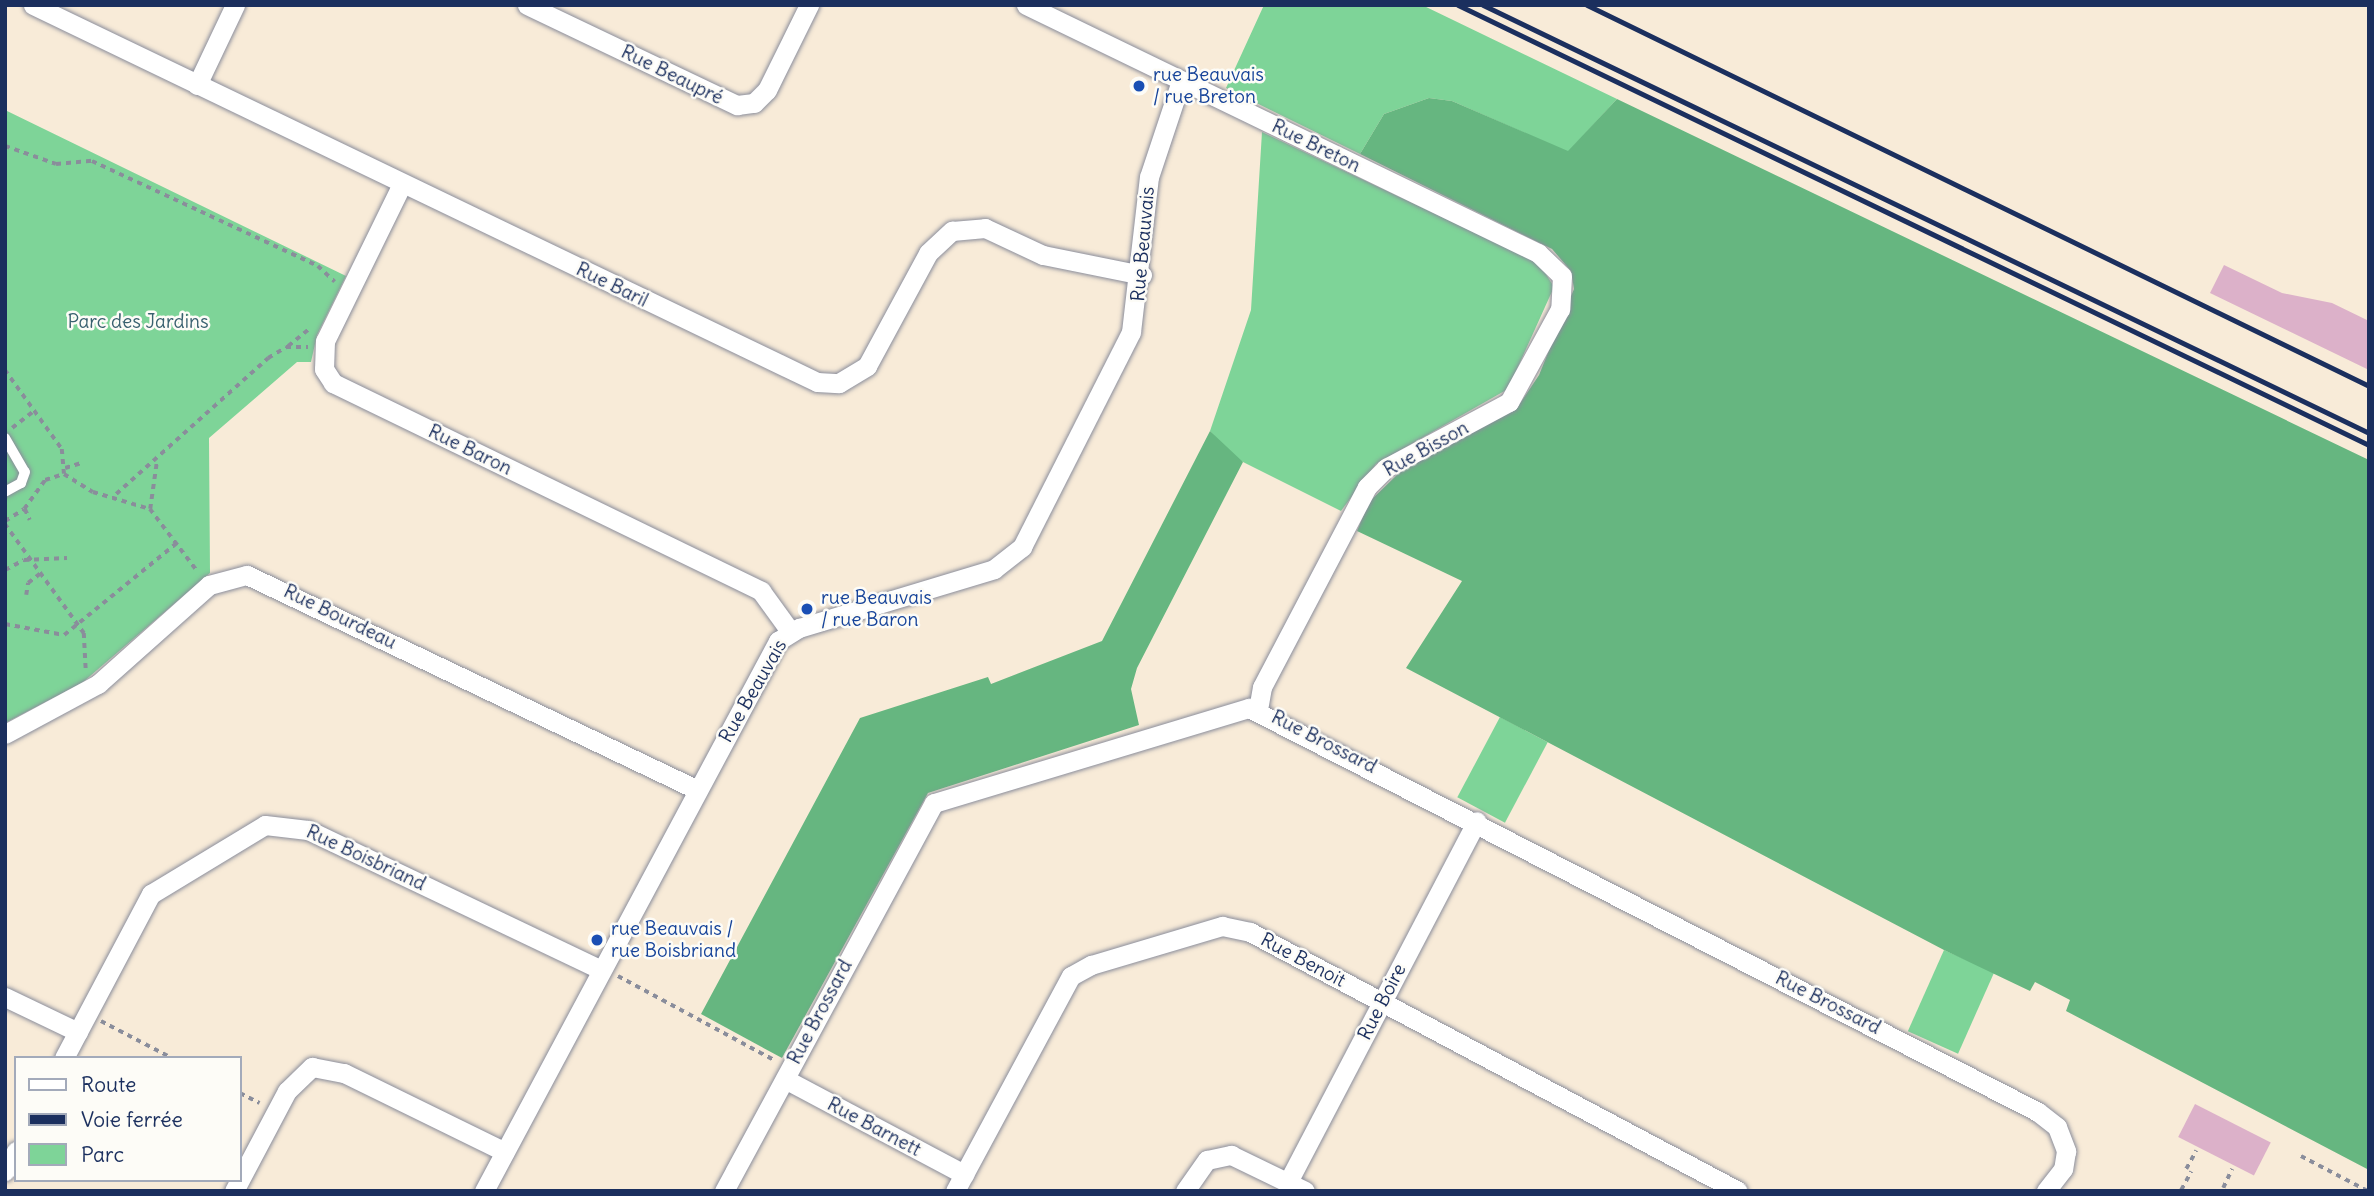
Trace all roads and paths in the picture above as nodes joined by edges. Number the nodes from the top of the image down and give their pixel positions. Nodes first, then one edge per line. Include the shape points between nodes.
1 (33, 5) edge
2 (235, 5) edge
3 (527, 5) edge
4 (809, 5) edge
5 (1026, 5) edge
6 (1181, 81) junction
7 (197, 85) junction
8 (5, 146) edge
9 (402, 184) junction
10 (1142, 275) junction
11 (1562, 276) joint
12 (350, 289) junction
13 (318, 321) dead end
14 (286, 347) junction
15 (313, 348) dead end
16 (5, 370) edge
17 (35, 410) junction
18 (22, 421) dead end
19 (5, 438) edge
20 (157, 458) junction
21 (81, 463) dead end
22 (65, 471) junction
23 (5, 492) edge
24 (114, 495) junction
25 (24, 509) junction
26 (150, 509) junction
27 (30, 520) dead end
28 (5, 522) edge
29 (177, 544) junction
30 (67, 558) dead end
31 (32, 561) junction
32 (5, 570) edge
33 (41, 573) junction
34 (203, 577) dead end
35 (26, 595) dead end
36 (78, 622) junction
37 (5, 624) edge
38 (790, 631) junction
39 (86, 681) dead end
40 (1258, 709) junction
41 (5, 734) edge
42 (697, 790) junction
43 (1477, 821) junction
44 (608, 972) junction
45 (5, 997) edge
46 (1382, 1001) junction
47 (96, 1019) dead end
48 (78, 1032) junction
49 (65, 1056) edge
50 (168, 1056) edge
51 (782, 1071) junction
52 (242, 1094) edge
53 (265, 1106) dead end
54 (2196, 1151) dead end
55 (505, 1152) junction
56 (14, 1155) edge
57 (2301, 1156) dead end
58 (2186, 1169) dead end
59 (2232, 1169) dead end
60 (5, 1171) edge
61 (2191, 1172) dead end
62 (242, 1176) edge
63 (959, 1183) edge
64 (1296, 1186) edge
65 (2181, 1190) edge
66 (2226, 1190) edge
67 (484, 1191) edge
68 (724, 1191) edge
69 (1185, 1191) edge
70 (1738, 1191) edge
71 (2046, 1191) edge
72 (2368, 1191) edge

1 - 7 street, Rue Baril
2 - 7 street
3 - 4 street, Rue Beaupré via 737,105 761,98
5 - 6 street, Rue Breton
6 - 10 street, Rue Beauvais via 1149,177
6 - 11 street, Rue Breton via 1538,253
7 - 9 street, Rue Baril
8 - 12 path via 55,163 92,161 318,266
9 - 10 street, Rue Baril via 828,384 867,366 928,253 952,231 985,229 1055,259
9 - 12 street, Rue Baron
10 - 38 street, Rue Beauvais via 1131,332 1009,561
11 - 40 street, Rue Bisson via 1560,309 1509,402 1386,468 1367,487 1262,687
12 - 38 street, Rue Baron via 323,351 333,383 761,591
13 - 14 path
14 - 15 path
14 - 20 path
16 - 17 path
17 - 18 path
17 - 22 path via 62,449
19 - 23 lane via 25,472 21,483
20 - 24 path
20 - 26 path
21 - 22 path
22 - 24 path via 93,492
22 - 25 path via 45,480
24 - 26 path
25 - 27 path
25 - 28 path
26 - 29 path
28 - 31 path
29 - 34 path
29 - 36 path
30 - 31 path
31 - 32 path
31 - 33 path
33 - 35 path via 28,583
33 - 36 path
36 - 37 path via 64,635
36 - 39 path via 87,643
38 - 42 street, Rue Beauvais
40 - 43 street, Rue Brossard
40 - 51 street, Rue Brossard via 1232,709 934,803
41 - 42 street, Rue Bourdeau via 98,684 209,585 247,575
42 - 44 street, Rue Beauvais
43 - 46 street, Rue Boire
43 - 71 street, Rue Brossard via 2038,1112 2057,1127 2066,1151 2058,1178
44 - 48 street, Rue Boisbriand via 308,830 276,823 256,828 156,889
44 - 51 path
44 - 55 street, Rue Beauvais
45 - 48 street
46 - 63 street, Rue Benoit via 1230,926 1083,968 1066,984
46 - 64 street, Rue Boire
46 - 70 street, Rue Benoit
47 - 50 path
48 - 49 street, Rue Boisbriand
51 - 63 street, Rue Barnett
51 - 68 street, Rue Brossard
52 - 53 path
54 - 58 path
55 - 62 street via 334,1068 312,1067 287,1091
55 - 67 street, Rue Beauvais
56 - 60 street
57 - 72 path
59 - 66 path
61 - 65 path
64 - 69 street via 1238,1156 1222,1155 1200,1166

